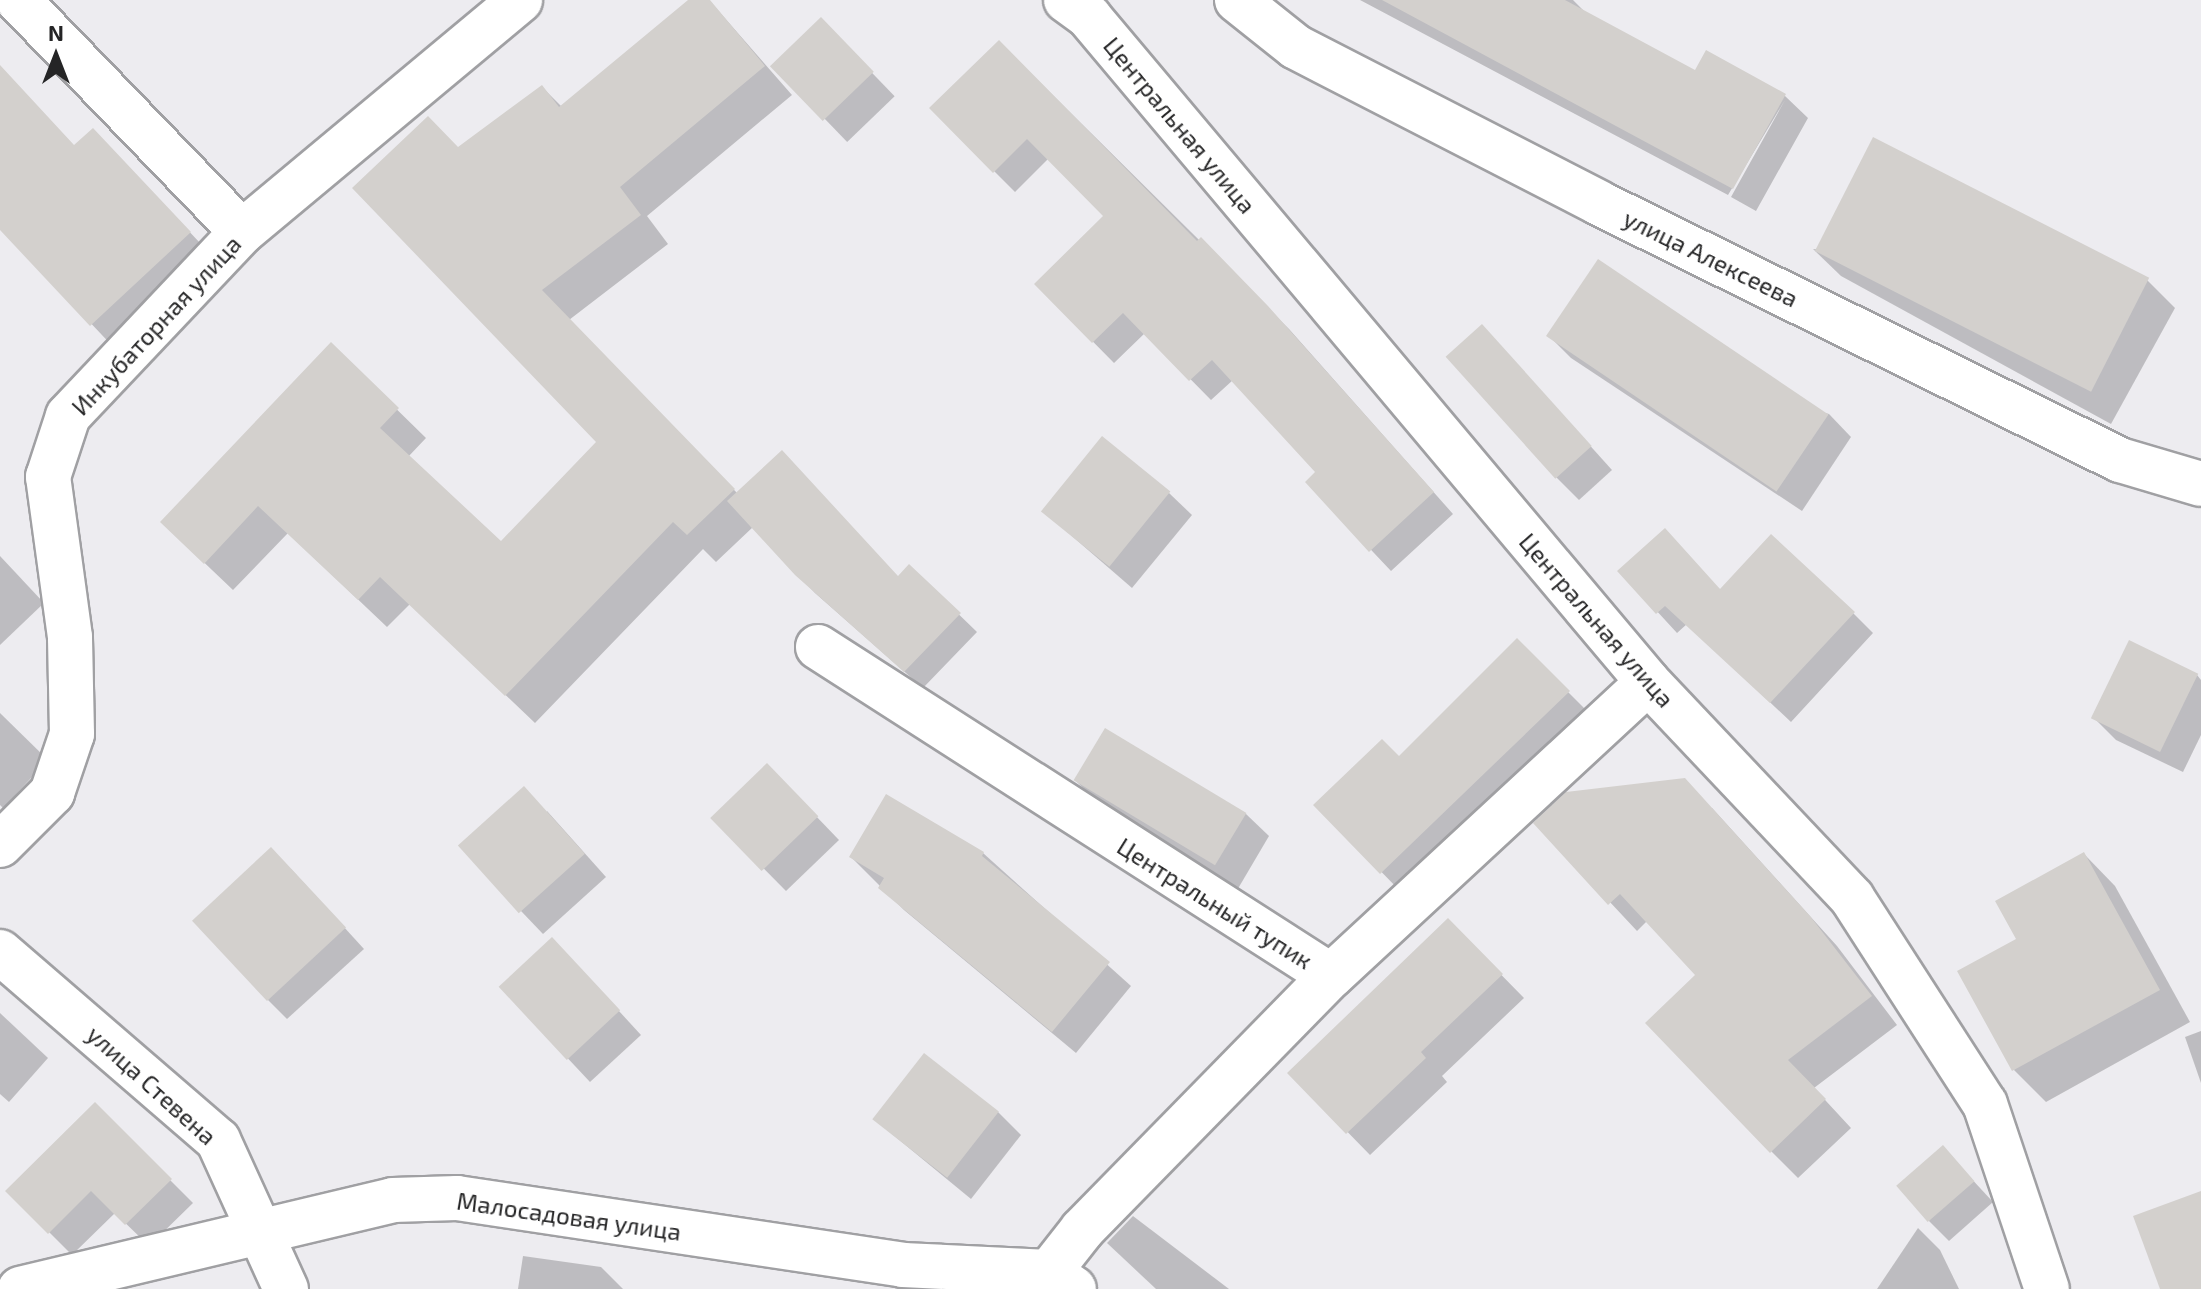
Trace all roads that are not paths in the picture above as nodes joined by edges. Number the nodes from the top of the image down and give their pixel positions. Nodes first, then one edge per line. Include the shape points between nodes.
1 (18, 0) edge
2 (520, 0) edge
3 (1066, 0) edge
4 (1237, 0) edge
5 (242, 232) junction
6 (2201, 484) edge
7 (818, 647) dead end
8 (1648, 682) junction
9 (0, 845) edge
10 (0, 952) edge
11 (1331, 976) junction
12 (261, 1233) junction
13 (1062, 1281) edge
14 (20, 1289) edge
15 (286, 1289) edge
16 (2047, 1289) edge

1 - 5 street
2 - 5 street, Инкубаторная улица
3 - 8 street, Центральная улица via 1089,17
4 - 6 street, улица Алексеева via 1296,47 1599,203 2120,460
5 - 9 street, Инкубаторная улица via 68,416 48,477 70,637 72,734 52,793
7 - 11 street, Центральный тупик
8 - 11 street, Центральный тупик
8 - 16 street, Центральная улица via 1852,898 1985,1104
10 - 12 street, улица Стевена via 218,1140
11 - 13 street via 1082,1230
12 - 13 street, Малосадовая улица via 393,1200 457,1198 903,1265
12 - 14 street, Малосадовая улица
12 - 15 street, улица Стевена

